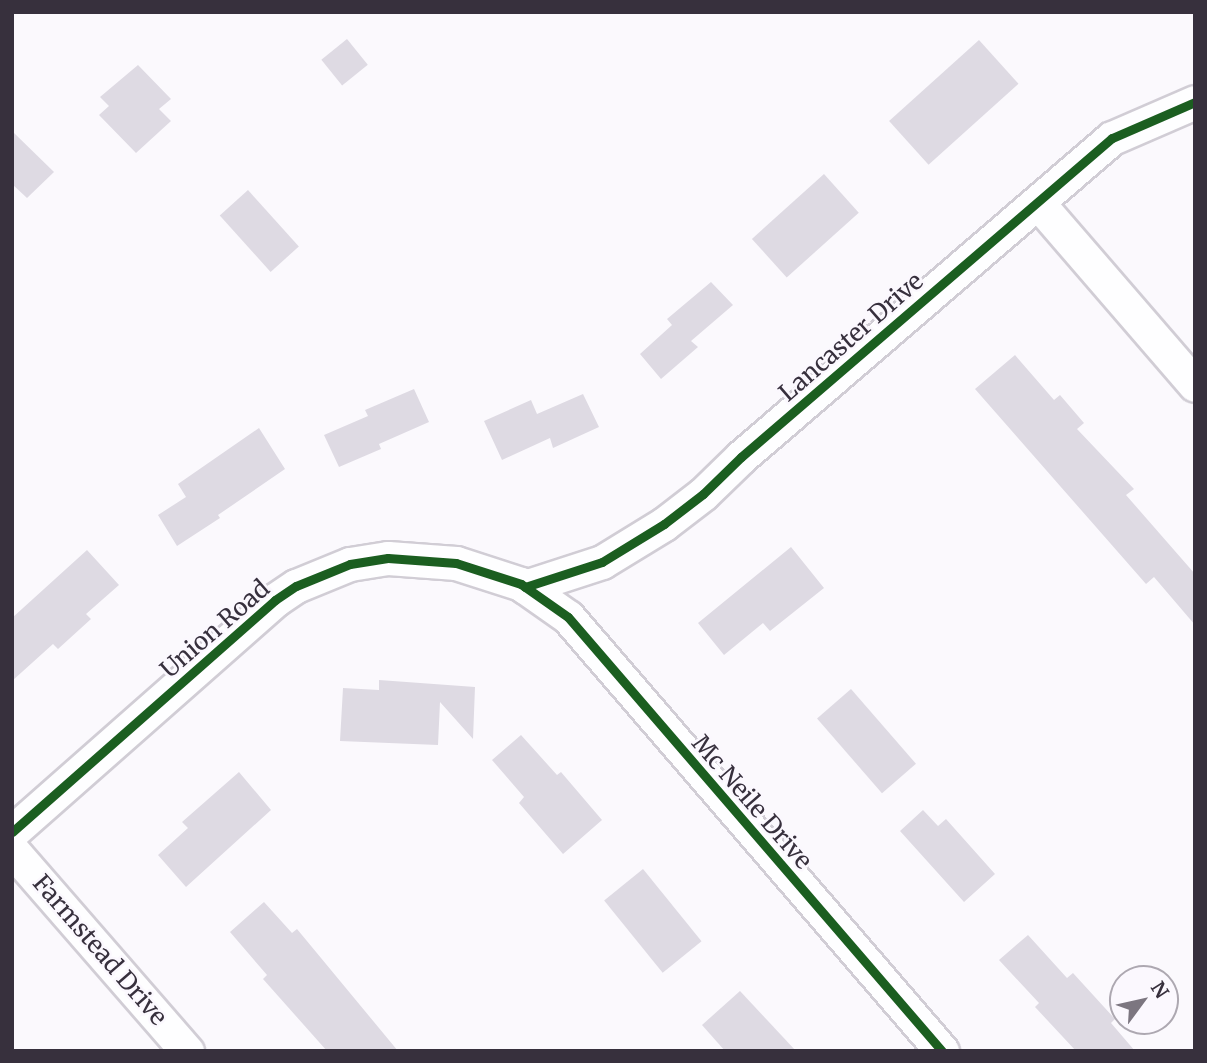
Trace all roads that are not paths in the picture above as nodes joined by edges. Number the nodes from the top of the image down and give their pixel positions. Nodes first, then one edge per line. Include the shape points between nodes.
1 (1195, 102) edge
2 (1038, 203) junction
3 (1195, 385) edge
4 (525, 587) junction
5 (12, 832) edge
6 (12, 850) edge
7 (187, 1051) edge
8 (942, 1051) edge

1 - 2 street, Lancaster Drive via 1112,138
2 - 3 street
2 - 4 street, Lancaster Drive via 664,524 602,562
4 - 5 street, Union Road via 456,563 412,558 350,564 317,575 275,600
4 - 8 street, Mc Neile Drive via 568,617
6 - 7 street, Farmstead Drive

